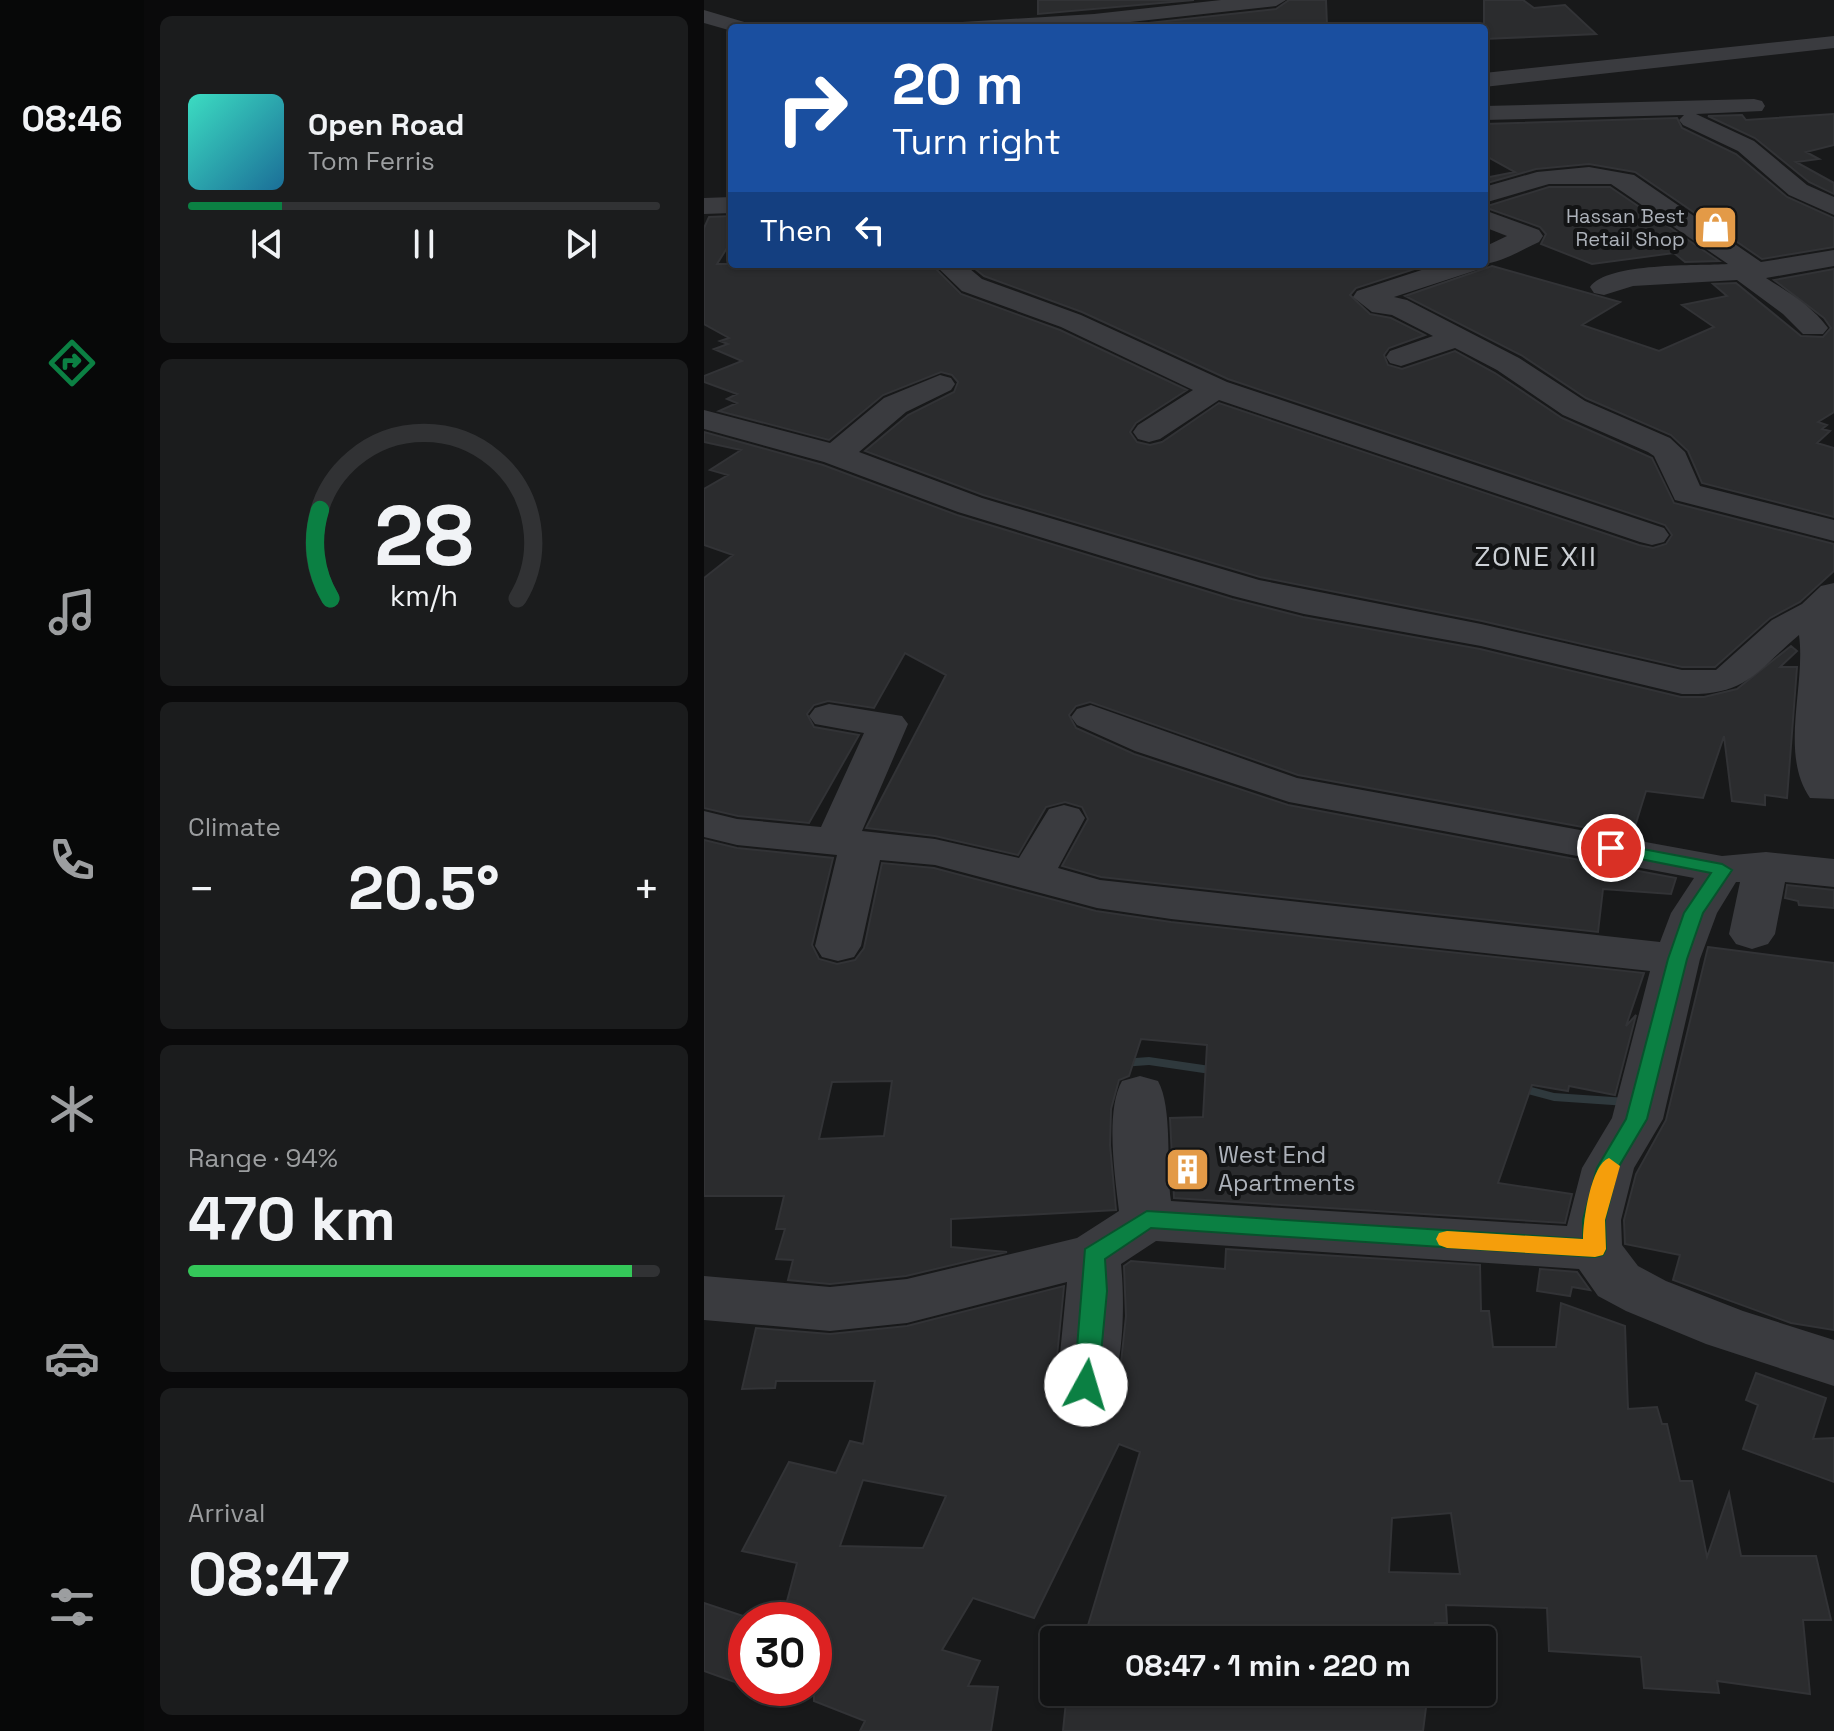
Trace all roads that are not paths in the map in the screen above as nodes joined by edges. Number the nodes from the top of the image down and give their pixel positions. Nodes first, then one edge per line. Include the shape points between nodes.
1 (1071, 0) edge
2 (1276, 0) edge
3 (704, 16) edge
4 (1094, 20) junction
5 (731, 24) edge
6 (1028, 24) edge
7 (1834, 42) edge
8 (1488, 79) edge
9 (1754, 106) dead end
10 (1488, 113) edge
11 (1691, 120) dead end
12 (1488, 170) edge
13 (1515, 187) junction
14 (1488, 194) edge
15 (728, 205) edge
16 (704, 206) edge
17 (1834, 207) edge
18 (1488, 220) edge
19 (1488, 255) edge
20 (1834, 258) edge
21 (953, 268) edge
22 (1455, 268) edge
23 (1756, 271) junction
24 (1604, 287) dead end
25 (1813, 328) dead end
26 (1456, 338) junction
27 (1401, 357) dead end
28 (940, 384) dead end
29 (1216, 389) junction
30 (704, 419) edge
31 (1149, 432) dead end
32 (836, 455) junction
33 (1687, 493) junction
34 (1834, 531) edge
35 (1652, 535) junction
36 (1629, 562) dead end
37 (1824, 603) edge
38 (829, 716) dead end
39 (1091, 717) dead end
40 (1825, 789) dead end
41 (1064, 818) dead end
42 (704, 824) edge
43 (849, 842) junction
44 (1744, 868) junction
45 (1834, 873) edge
46 (1032, 875) junction
47 (1752, 934) dead end
48 (838, 946) dead end
49 (1677, 959) junction
50 (1140, 1094) dead end
51 (1147, 1220) junction
52 (1595, 1249) junction
53 (1093, 1255) junction
54 (704, 1298) edge
55 (1834, 1363) edge
56 (1086, 1385) dead end

1 - 4 street
2 - 4 street
3 - 5 street
4 - 6 street
7 - 8 street
9 - 10 street
11 - 17 street via 1733,138 1798,190
12 - 13 street
13 - 14 street
13 - 23 street via 1574,176 1613,176
15 - 16 street
18 - 19 street via 1530,236
20 - 23 street
21 - 29 street via 972,285 1071,321
22 - 26 street via 1367,297 1382,306 1397,306
23 - 24 street via 1629,278
23 - 25 street via 1751,280
26 - 27 street
26 - 33 street via 1508,364 1574,408 1659,445 1669,452
28 - 32 street via 895,405
29 - 31 street
29 - 35 street
30 - 32 street
32 - 37 street via 970,505 1246,588 1682,682 1729,678 1785,628
33 - 34 street
33 - 35 street via 1688,506
35 - 36 street
37 - 40 street via 1815,741
38 - 43 street via 888,724
39 - 44 street via 1289,789
41 - 46 street
42 - 43 street
43 - 46 street via 935,852
43 - 48 street
44 - 45 street
44 - 47 street
44 - 49 street via 1694,913
46 - 49 street via 1097,894 1171,905
49 - 52 street via 1637,1119 1608,1168 1594,1220
50 - 51 street via 1140,1169
51 - 52 street
51 - 53 street
52 - 55 street via 1618,1281 1646,1296
53 - 54 street via 907,1301 830,1309
53 - 56 street via 1096,1291

